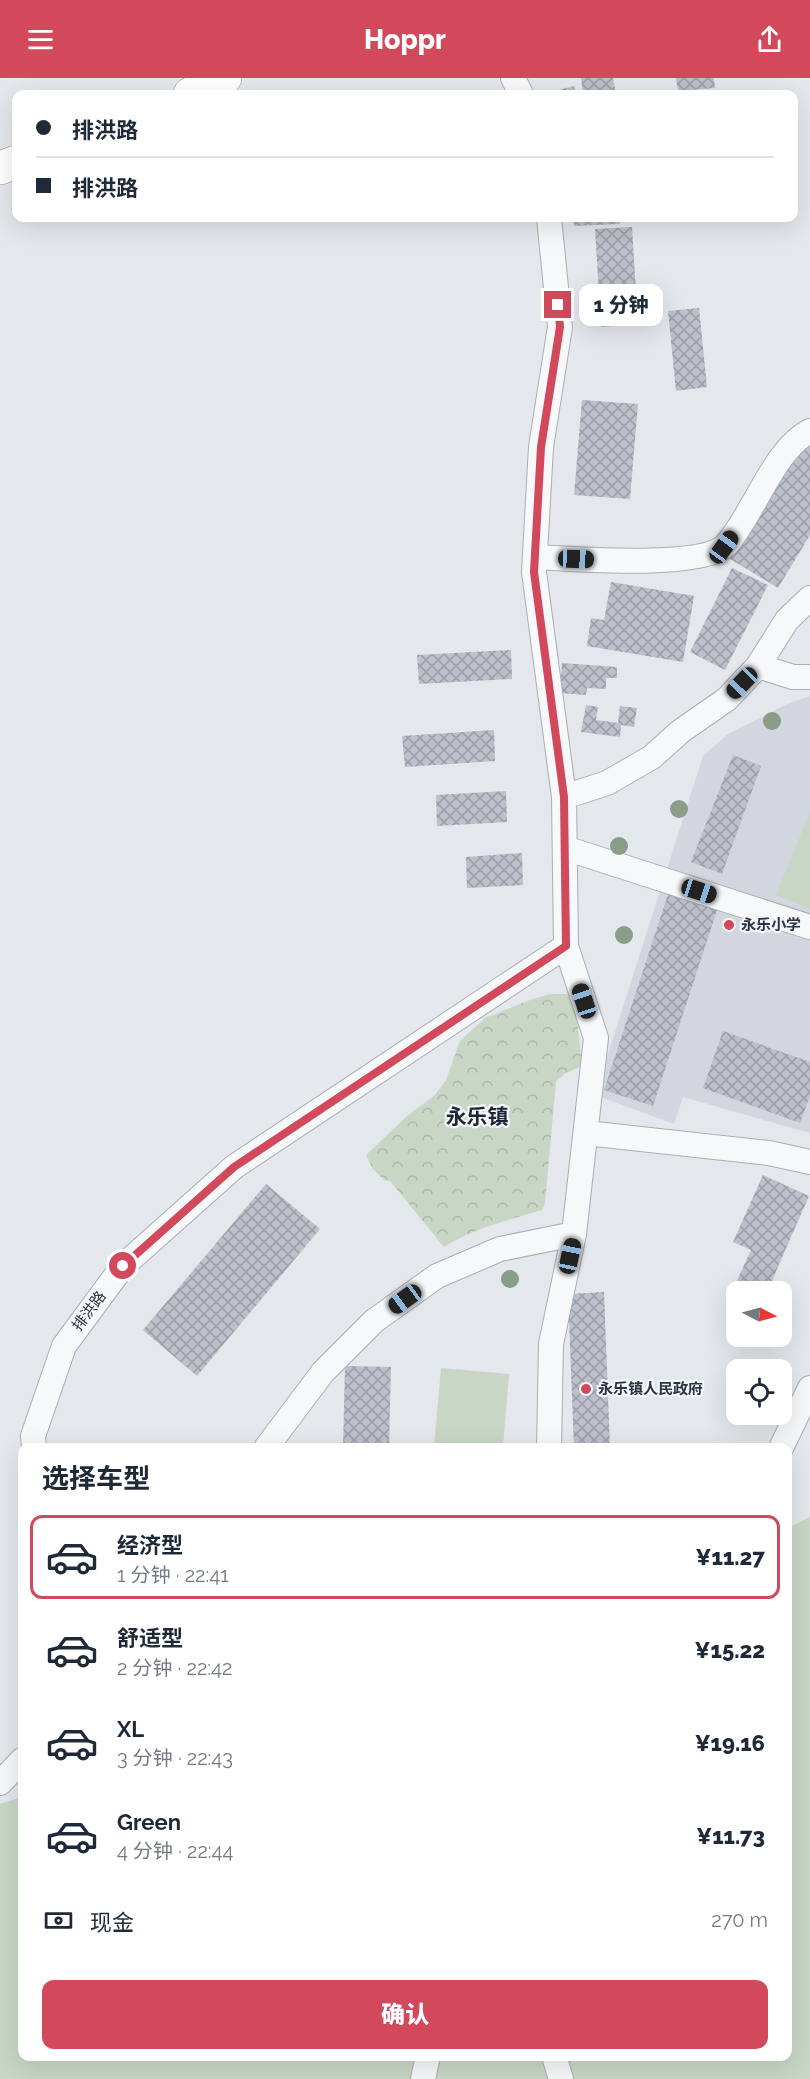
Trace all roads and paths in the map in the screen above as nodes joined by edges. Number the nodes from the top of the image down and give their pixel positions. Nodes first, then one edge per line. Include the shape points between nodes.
1 (225, 78) edge
2 (199, 90) edge
3 (549, 222) edge
4 (810, 430) edge
5 (535, 557) junction
6 (810, 598) edge
7 (758, 666) junction
8 (810, 677) edge
9 (564, 797) junction
10 (565, 848) junction
11 (810, 927) edge
12 (566, 946) junction
13 (586, 1133) junction
14 (810, 1162) edge
15 (574, 1234) junction
16 (810, 1388) edge
17 (34, 1443) edge
18 (270, 1443) edge
19 (549, 1443) edge
20 (783, 1443) edge
21 (18, 1764) edge
22 (0, 1783) edge
23 (427, 2061) edge
24 (556, 2061) edge
25 (423, 2079) edge
26 (561, 2079) edge

1 - 2 highway
3 - 5 street via 560,327 541,447
4 - 5 street via 786,453 724,547 698,557 617,561
5 - 9 street
6 - 7 street via 788,620
7 - 8 street via 793,677
7 - 9 street via 727,699 652,757 607,783
9 - 10 street
10 - 11 street
10 - 12 street
12 - 13 street via 596,1038
12 - 17 street, 排洪路 via 234,1167 123,1266 64,1346
13 - 14 street via 769,1153
13 - 15 street
15 - 18 street via 500,1249 437,1276 374,1321 323,1372
15 - 19 street via 551,1344
16 - 20 street
21 - 22 street
23 - 25 street
24 - 26 street

